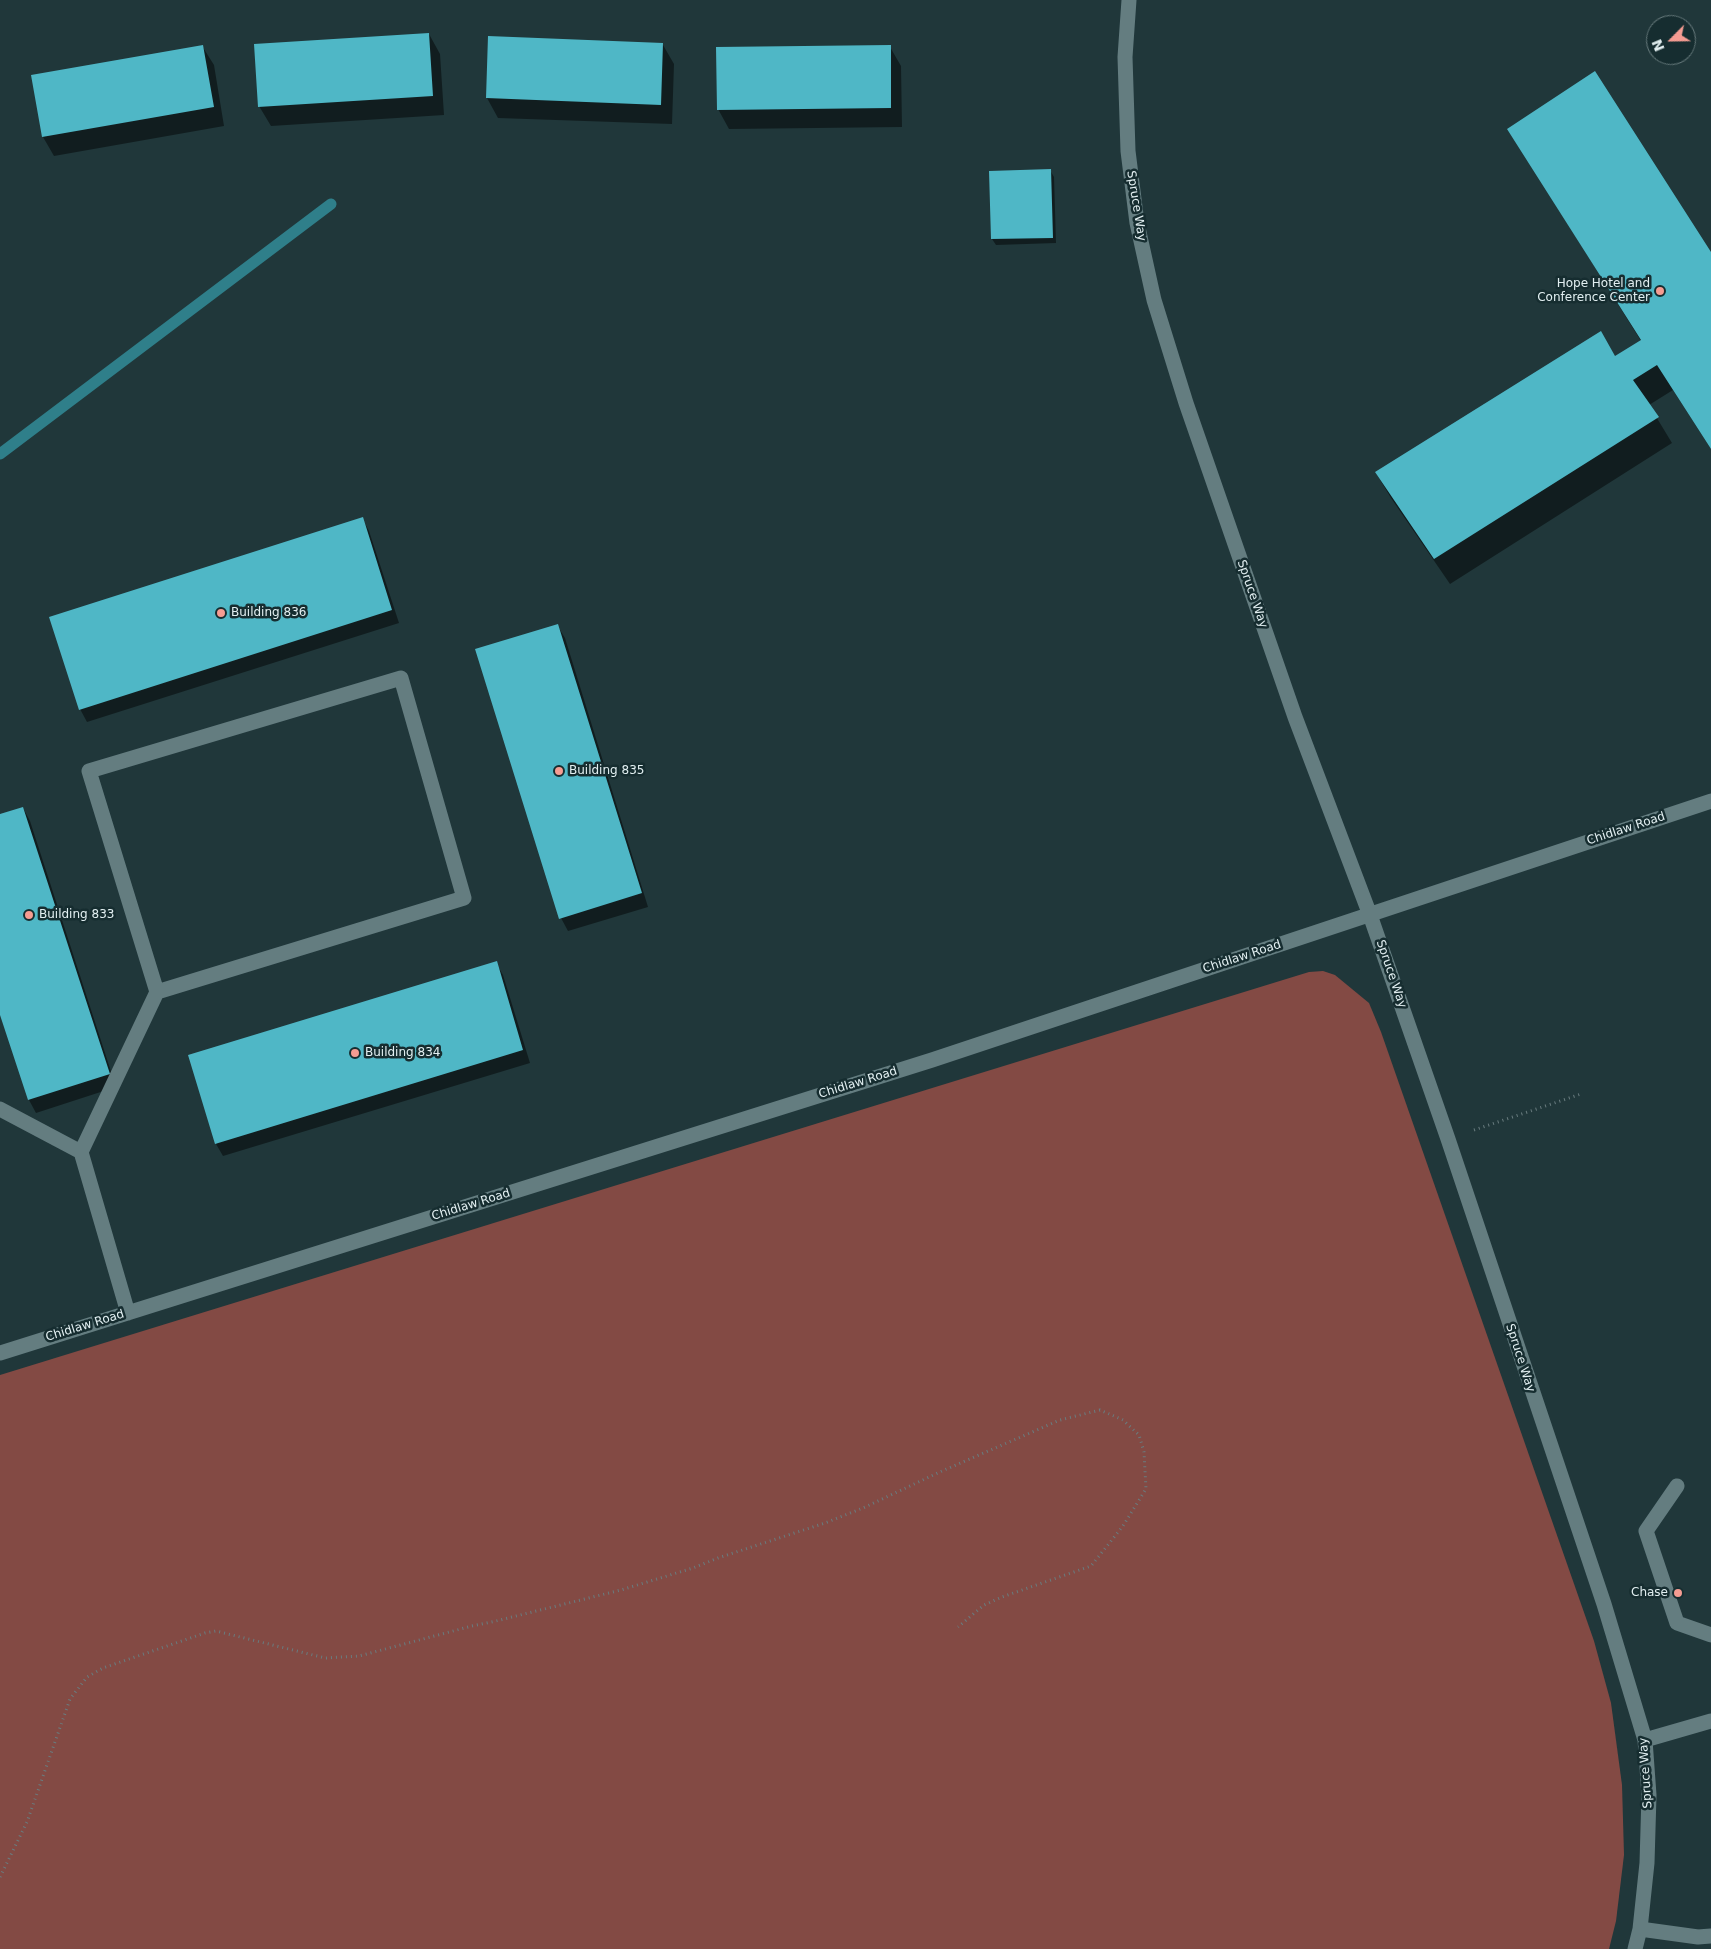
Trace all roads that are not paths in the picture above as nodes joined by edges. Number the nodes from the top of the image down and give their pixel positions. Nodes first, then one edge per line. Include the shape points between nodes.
1 (1129, 0) edge
2 (1711, 801) edge
3 (1370, 915) junction
4 (157, 992) junction
5 (0, 1109) edge
6 (81, 1152) junction
7 (128, 1313) junction
8 (0, 1353) edge
9 (1677, 1486) dead end
10 (1711, 1635) edge
11 (1711, 1721) edge
12 (1645, 1740) junction
13 (1640, 1929) junction
14 (1711, 1936) edge
15 (1635, 1949) edge

1 - 3 street, Spruce Way via 1125,57 1128,152 1154,300 1186,403 1295,717
2 - 3 street, Chidlaw Road
3 - 7 street, Chidlaw Road via 932,1060
3 - 12 street, Spruce Way via 1604,1604
4 - 4 street via 89,771 401,678 464,898
4 - 6 street
5 - 6 street
6 - 7 street
7 - 8 street, Chidlaw Road
9 - 10 street via 1646,1531 1678,1624
11 - 12 street
12 - 13 street, Spruce Way via 1649,1795 1647,1863
13 - 14 street
13 - 15 street, Spruce Way

